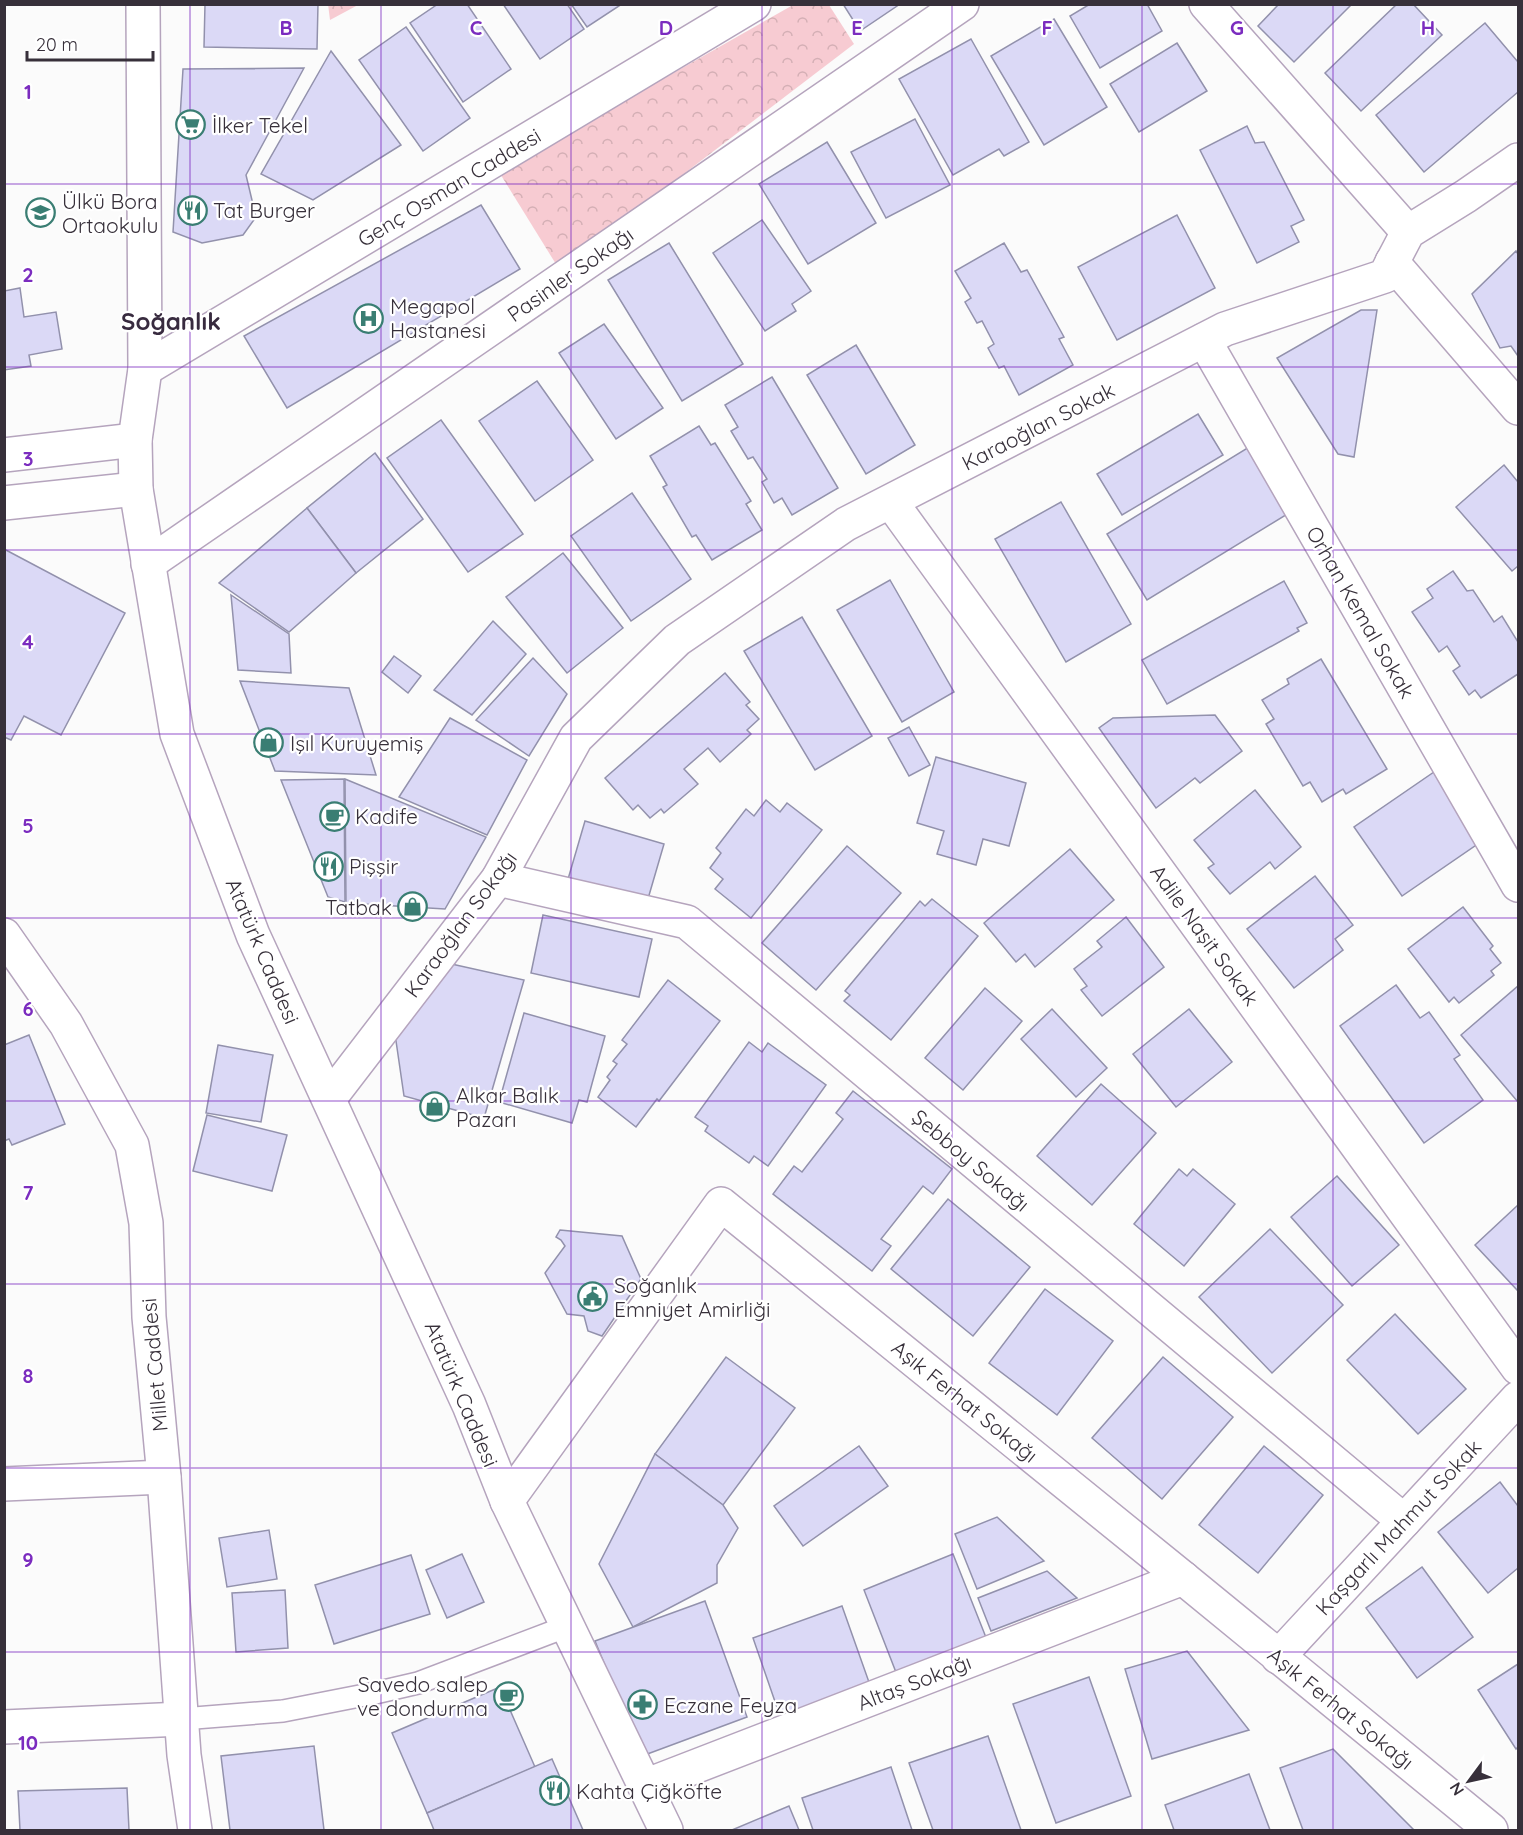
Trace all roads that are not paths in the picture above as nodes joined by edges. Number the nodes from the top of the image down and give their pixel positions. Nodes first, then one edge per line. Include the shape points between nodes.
1 (143, 4) edge
2 (754, 4) edge
3 (962, 4) edge
4 (1206, 4) edge
5 (1518, 160) edge
6 (1408, 232) junction
7 (1392, 262) junction
8 (1204, 340) junction
9 (145, 369) junction
10 (1518, 408) edge
11 (135, 440) junction
12 (4, 455) edge
13 (136, 489) junction
14 (891, 502) junction
15 (4, 503) edge
16 (148, 564) junction
17 (576, 738) joint
18 (498, 879) junction
19 (1518, 885) edge
20 (4, 935) edge
21 (329, 1099) junction
22 (1518, 1368) edge
23 (1518, 1398) edge
24 (164, 1477) junction
25 (4, 1484) edge
26 (507, 1501) junction
27 (1404, 1521) junction
28 (1183, 1578) junction
29 (568, 1626) junction
30 (1278, 1657) junction
31 (182, 1719) junction
32 (4, 1727) edge
33 (645, 1786) junction
34 (195, 1830) edge
35 (666, 1830) edge
36 (1491, 1830) edge

1 - 9 street, Atatürk Caddesi
2 - 9 street, Genç Osman Caddesi
3 - 16 street, Pasinler Sokağı
4 - 6 street
5 - 6 street
6 - 7 street, Karaoğlan Sokak
7 - 8 street, Karaoğlan Sokak via 1385,276 1225,329
7 - 10 street
8 - 14 street, Karaoğlan Sokak
8 - 19 street, Orhan Kemal Sokak
9 - 11 street, Atatürk Caddesi
11 - 12 street
11 - 13 street, Atatürk Caddesi
13 - 15 street
13 - 16 street, Atatürk Caddesi
14 - 17 street, Karaoğlan Sokak via 846,524 677,640
14 - 22 street, Adile Naşit Sokak
16 - 21 street, Atatürk Caddesi via 177,734 253,935
17 - 18 street, Karaoğlan Sokağı
18 - 21 street, Karaoğlan Sokağı
18 - 27 street, Şebboy Sokağı via 687,922
20 - 24 street, Millet Caddesi via 66,1024 132,1145 146,1223 149,1317
21 - 26 street, Atatürk Caddesi via 470,1405
23 - 27 street, Kaşgarlı Mahmut Sokak
24 - 25 street
24 - 31 street, Millet Caddesi
26 - 28 street, Aşık Ferhat Sokağı via 721,1203
26 - 29 street, Atatürk Caddesi
27 - 30 street, Kaşgarlı Mahmut Sokak
28 - 30 street, Aşık Ferhat Sokağı
28 - 33 street, Altaş Sokağı
29 - 31 lane via 418,1683 283,1711
29 - 33 street, Atatürk Caddesi
30 - 36 street, Aşık Ferhat Sokağı
31 - 32 street
31 - 34 street, Millet Caddesi
33 - 35 street, Atatürk Caddesi

